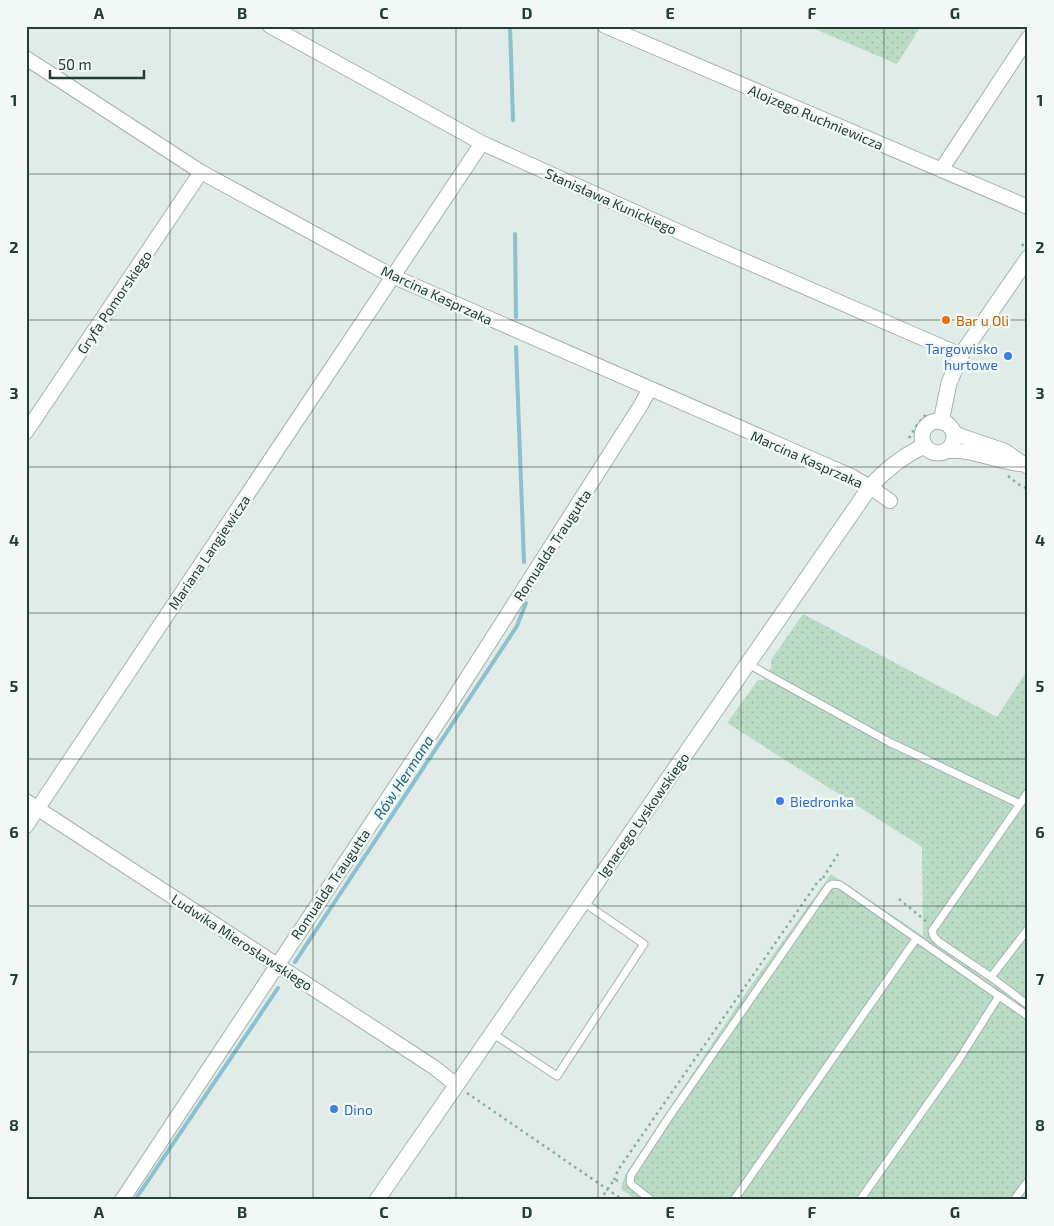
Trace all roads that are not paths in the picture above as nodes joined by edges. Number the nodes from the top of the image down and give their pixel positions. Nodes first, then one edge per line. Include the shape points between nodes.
1 (270, 26) edge
2 (605, 26) edge
3 (1028, 38) edge
4 (26, 58) edge
5 (482, 143) junction
6 (940, 170) junction
7 (201, 172) junction
8 (1028, 207) edge
9 (1028, 258) edge
10 (392, 276) junction
11 (961, 355) junction
12 (649, 390) junction
13 (942, 422) junction
14 (26, 432) edge
15 (953, 432) junction
16 (924, 446) junction
17 (947, 451) junction
18 (1025, 466) edge
19 (870, 487) junction
20 (890, 501) dead end
21 (748, 664) junction
22 (1028, 792) edge
23 (1020, 804) junction
24 (32, 805) edge
25 (26, 826) edge
26 (583, 902) junction
27 (1028, 929) edge
28 (916, 939) junction
29 (276, 965) junction
30 (991, 976) junction
31 (999, 996) junction
32 (1028, 1005) edge
33 (1028, 1016) edge
34 (492, 1033) junction
35 (456, 1085) junction
36 (1028, 1182) edge
37 (122, 1200) edge
38 (377, 1200) edge
39 (651, 1200) edge
40 (734, 1200) edge
41 (860, 1200) edge
42 (1014, 1200) edge

1 - 5 street, Stanisława Kunickiego
2 - 6 street, Alojzego Ruchniewicza
3 - 6 street
4 - 7 street, Marcina Kasprzaka
5 - 10 street, Mariana Langiewicza
5 - 11 street, Stanisława Kunickiego
6 - 8 street, Alojzego Ruchniewicza
7 - 10 street, Marcina Kasprzaka
7 - 14 street, Gryfa Pomorskiego
9 - 11 street
10 - 12 street, Marcina Kasprzaka
10 - 24 street, Mariana Langiewicza
11 - 13 street via 949,383
12 - 19 street, Marcina Kasprzaka
12 - 29 street, Romualda Traugutta via 449,706
13 - 15 street
13 - 16 street via 926,426 922,436
15 - 17 street via 953,443
15 - 18 street via 1005,451
16 - 17 street via 937,453
16 - 19 street, Ignacego Łyskowskiego via 889,468
17 - 18 street via 972,452
19 - 20 street, Marcina Kasprzaka
19 - 21 street, Ignacego Łyskowskiego
21 - 23 lane via 889,742
21 - 26 street, Ignacego Łyskowskiego
22 - 23 lane
23 - 30 lane via 932,931 939,942
24 - 25 street, Mariana Langiewicza
24 - 29 street, Ludwika Mierosławskiego
26 - 34 street, Ignacego Łyskowskiego
26 - 34 lane via 644,944 557,1076
27 - 30 lane
28 - 31 lane
28 - 39 lane via 840,885 829,886 627,1182
28 - 40 lane
29 - 35 street, Ludwika Mierosławskiego
29 - 37 street, Romualda Traugutta
30 - 32 lane
31 - 33 lane
31 - 41 lane via 958,1061
34 - 35 street, Ignacego Łyskowskiego
35 - 38 street, Ignacego Łyskowskiego
36 - 42 lane

